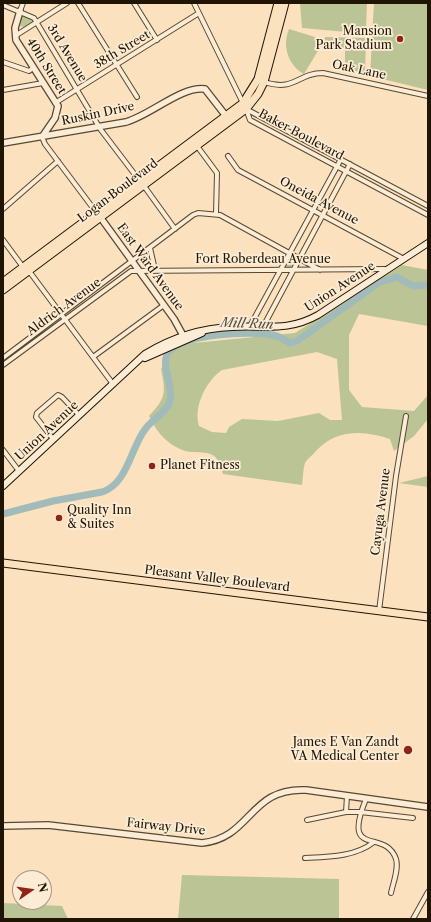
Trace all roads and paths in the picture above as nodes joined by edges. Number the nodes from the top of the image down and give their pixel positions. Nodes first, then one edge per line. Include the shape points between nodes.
1 (23, 3) edge
2 (67, 3) edge
3 (78, 3) edge
4 (134, 3) edge
5 (194, 3) edge
6 (278, 3) edge
7 (285, 3) edge
8 (3, 5) edge
9 (20, 11) junction
10 (199, 13) junction
11 (37, 22) junction
12 (15, 36) junction
13 (157, 40) junction
14 (3, 62) edge
15 (116, 65) junction
16 (34, 68) junction
17 (264, 82) junction
18 (43, 83) junction
19 (77, 89) junction
20 (3, 90) edge
21 (428, 96) edge
22 (137, 98) dead end
23 (55, 102) junction
24 (244, 106) junction
25 (226, 116) junction
26 (267, 120) junction
27 (100, 127) junction
28 (263, 127) junction
29 (42, 137) junction
30 (3, 143) edge
31 (197, 146) junction
32 (228, 156) dead end
33 (341, 159) junction
34 (58, 161) junction
35 (350, 164) junction
36 (337, 166) junction
37 (346, 171) junction
38 (141, 183) junction
39 (428, 206) edge
40 (3, 209) edge
41 (313, 210) junction
42 (216, 214) junction
43 (98, 215) junction
44 (322, 215) junction
45 (428, 215) edge
46 (175, 229) junction
47 (3, 240) edge
48 (428, 243) edge
49 (150, 248) junction
50 (290, 253) junction
51 (300, 258) junction
52 (404, 259) junction
53 (132, 261) junction
54 (26, 269) junction
55 (139, 270) junction
56 (154, 270) junction
57 (281, 270) junction
58 (293, 270) junction
59 (321, 270) junction
60 (387, 270) junction
61 (3, 282) edge
62 (3, 290) edge
63 (164, 305) junction
64 (61, 314) junction
65 (65, 319) junction
66 (250, 326) junction
67 (263, 327) junction
68 (184, 337) junction
69 (93, 357) junction
70 (3, 358) edge
71 (3, 365) edge
72 (113, 384) junction
73 (79, 415) junction
74 (406, 416) dead end
75 (53, 439) junction
76 (3, 450) edge
77 (19, 471) junction
78 (3, 486) edge
79 (3, 563) edge
80 (378, 611) junction
81 (428, 617) edge
82 (347, 796) junction
83 (366, 799) junction
84 (428, 807) edge
85 (346, 812) junction
86 (360, 812) junction
87 (413, 818) dead end
88 (307, 820) dead end
89 (3, 826) edge
90 (374, 842) junction
91 (305, 858) dead end
92 (428, 892) edge
93 (391, 893) dead end
94 (413, 919) edge

1 - 9 street, 40th Street
2 - 11 street
3 - 15 street
4 - 13 street
5 - 10 street
6 - 24 main road via 258,80
7 - 17 main road
8 - 9 street, 3rd Avenue
9 - 11 street, 3rd Avenue via 32,16
9 - 12 street, 40th Street
10 - 13 street, 38th Street
10 - 24 street
11 - 12 street
11 - 19 street, 3rd Avenue
12 - 16 street, 40th Street
13 - 15 street, 38th Street
14 - 16 street via 29,71
15 - 19 street, 38th Street
15 - 22 street
16 - 18 street, 40th Street
17 - 21 street, Oak Lane via 288,85 310,74 323,73
17 - 24 main road via 258,94
18 - 20 street
18 - 23 street, 40th Street
19 - 23 street, 38th Street
19 - 27 street, 3rd Avenue
23 - 29 street, 40th Street via 58,106 57,114
24 - 25 main road, Logan Boulevard
24 - 26 street, Baker Boulevard
24 - 28 street, Baker Boulevard via 250,120
24 - 31 main road, Logan Boulevard
25 - 27 street, Ruskin Drive via 206,89 197,88 135,120
25 - 38 main road, Logan Boulevard
26 - 28 street
26 - 33 street, Baker Boulevard
27 - 29 street, Ruskin Drive
27 - 38 street, 3rd Avenue
28 - 36 street, Baker Boulevard
29 - 30 street, Ruskin Drive
29 - 34 street
31 - 38 main road, Logan Boulevard
31 - 42 street via 217,173
32 - 41 street, Oneida Avenue via 238,170
33 - 35 street, Baker Boulevard
33 - 36 street
34 - 40 street
34 - 43 street
35 - 37 street
35 - 39 street, Baker Boulevard
36 - 37 street, Baker Boulevard
36 - 41 street
37 - 44 street
37 - 45 street, Baker Boulevard
38 - 43 main road, Logan Boulevard
38 - 46 street, 3rd Avenue
41 - 44 street, Oneida Avenue
41 - 50 street
42 - 46 street, Aldrich Avenue via 198,213
42 - 50 street
43 - 53 street, East Ward Avenue
43 - 54 main road, Logan Boulevard
44 - 51 street
44 - 52 street, Oneida Avenue
46 - 49 street, Aldrich Avenue
47 - 54 street
48 - 52 main road, Union Avenue
49 - 53 street, Aldrich Avenue
49 - 56 street
50 - 51 street
50 - 57 street
51 - 58 street
51 - 59 street
52 - 60 main road, Union Avenue
53 - 55 street, East Ward Avenue
53 - 64 street, Aldrich Avenue
54 - 61 main road, Logan Boulevard
54 - 62 main road, Logan Boulevard
54 - 64 street
55 - 56 street, Fort Roberdeau Avenue
55 - 63 street, East Ward Avenue
55 - 65 street, Aldrich Avenue via 131,271
56 - 57 street, Fort Roberdeau Avenue
57 - 58 street, Fort Roberdeau Avenue
57 - 66 street
58 - 59 street, Fort Roberdeau Avenue
58 - 67 street
59 - 60 street, Fort Roberdeau Avenue
60 - 67 main road, Union Avenue via 308,321 286,327
63 - 68 street, East Ward Avenue
63 - 69 street
64 - 65 street
64 - 70 street, Aldrich Avenue
65 - 69 street
65 - 71 street, Aldrich Avenue
66 - 67 main road, Union Avenue
66 - 68 main road, Union Avenue via 209,329
68 - 72 main road, Union Avenue via 142,359
69 - 72 street
72 - 73 main road, Union Avenue
73 - 75 main road, Union Avenue
73 - 75 street via 62,397 54,397 36,417
74 - 80 street, Cayuga Avenue
75 - 77 main road, Union Avenue
76 - 77 street
77 - 78 main road, Union Avenue
79 - 80 main road, Pleasant Valley Boulevard
80 - 81 main road, Pleasant Valley Boulevard
82 - 83 street, Fairway Drive
82 - 85 street
82 - 89 street, Fairway Drive via 298,790 281,792 264,801 229,835 202,843 48,825
83 - 84 street, Fairway Drive
83 - 86 street
85 - 86 street
85 - 88 street
86 - 87 street
86 - 90 street via 358,833
90 - 91 street via 367,848 338,856
90 - 93 street via 386,847 396,860
92 - 94 street

